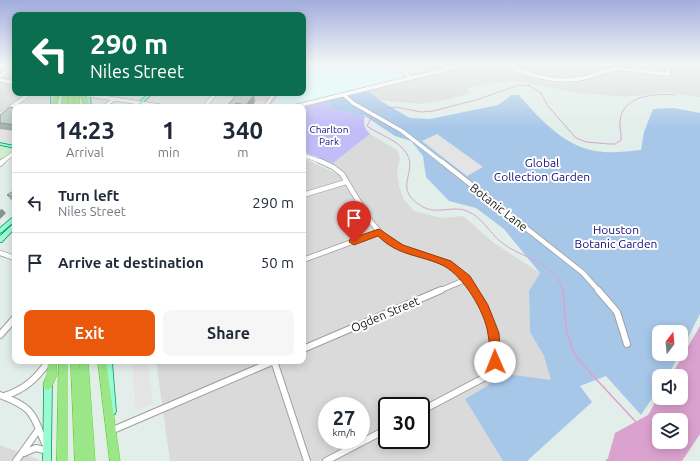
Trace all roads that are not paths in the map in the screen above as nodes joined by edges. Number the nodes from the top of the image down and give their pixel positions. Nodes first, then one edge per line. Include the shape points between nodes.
1 (375, 87) edge
2 (344, 94) junction
3 (28, 96) edge
4 (100, 96) edge
5 (149, 96) edge
6 (152, 96) edge
7 (213, 96) edge
8 (274, 96) edge
9 (114, 99) junction
10 (16, 104) edge
11 (108, 104) edge
12 (142, 104) edge
13 (207, 104) edge
14 (267, 104) edge
15 (305, 104) edge
16 (12, 107) edge
17 (0, 115) edge
18 (0, 144) edge
19 (12, 146) edge
20 (12, 154) edge
21 (306, 156) edge
22 (0, 164) edge
23 (346, 182) junction
24 (306, 194) edge
25 (12, 221) edge
26 (12, 228) edge
27 (0, 231) edge
28 (379, 232) junction
29 (0, 240) edge
30 (0, 254) edge
31 (12, 257) edge
32 (306, 259) edge
33 (467, 279) junction
34 (12, 321) edge
35 (0, 335) edge
36 (628, 344) dead end
37 (306, 348) edge
38 (47, 364) edge
39 (50, 364) edge
40 (63, 364) edge
41 (75, 364) edge
42 (84, 364) edge
43 (102, 364) edge
44 (108, 364) edge
45 (267, 364) edge
46 (275, 364) edge
47 (48, 385) joint
48 (1, 396) edge
49 (430, 407) edge
50 (39, 429) junction
51 (113, 430) junction
52 (378, 434) edge
53 (48, 451) junction
54 (18, 459) edge
55 (47, 461) edge
56 (62, 461) edge
57 (80, 461) edge
58 (90, 461) edge
59 (115, 461) edge
60 (307, 461) edge
61 (326, 461) edge

1 - 2 street
2 - 15 street
2 - 36 street, Botanic Lane via 348,100 391,124 583,273 617,312
3 - 10 street
4 - 9 street
5 - 12 main road
6 - 12 main road
7 - 13 street
8 - 14 street
9 - 11 street
9 - 12 street
16 - 17 street
18 - 19 main road
20 - 22 street
21 - 23 street via 342,173
23 - 24 street
23 - 28 street
25 - 27 main road
26 - 29 main road
28 - 32 street
28 - 33 street via 400,248 448,264
30 - 31 street
33 - 37 street, Ogden Street
33 - 49 street via 484,308 494,333 494,370 484,379
34 - 35 street
38 - 48 street via 29,386
39 - 47 highway via 52,375
40 - 56 highway
41 - 57 highway
42 - 58 highway
43 - 59 highway
44 - 51 main road
45 - 51 street
46 - 60 street
47 - 53 main road
48 - 50 street via 30,410
50 - 53 street
50 - 54 street
51 - 59 main road
52 - 61 street
53 - 54 street via 38,446
53 - 55 main road

